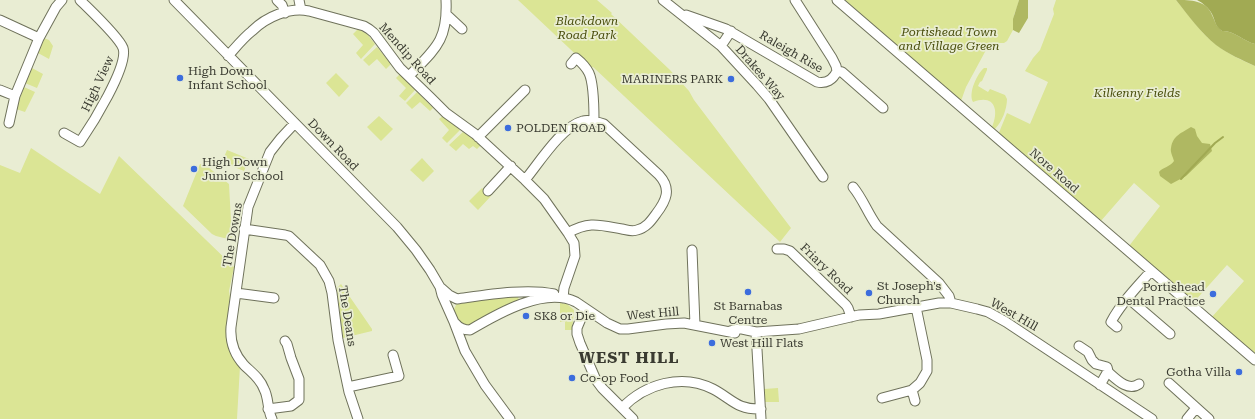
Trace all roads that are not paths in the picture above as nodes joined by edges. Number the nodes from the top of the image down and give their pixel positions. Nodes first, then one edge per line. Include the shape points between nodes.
1 (62, 0) edge
2 (80, 0) edge
3 (174, 0) edge
4 (277, 0) edge
5 (299, 0) edge
6 (446, 0) edge
7 (663, 0) edge
8 (795, 0) edge
9 (837, 0) edge
10 (301, 10) junction
11 (677, 12) junction
12 (285, 13) junction
13 (447, 15) junction
14 (0, 20) edge
15 (462, 29) dead end
16 (731, 31) junction
17 (40, 38) junction
18 (720, 46) junction
19 (228, 56) junction
20 (571, 64) dead end
21 (837, 71) junction
22 (409, 76) junction
23 (525, 89) dead end
24 (0, 90) edge
25 (15, 96) junction
26 (883, 108) dead end
27 (594, 122) junction
28 (9, 123) dead end
29 (295, 123) junction
30 (64, 133) dead end
31 (478, 137) junction
32 (511, 166) junction
33 (823, 177) dead end
34 (525, 180) junction
35 (488, 191) dead end
36 (850, 199) dead end
37 (244, 229) junction
38 (568, 233) junction
39 (777, 249) dead end
40 (692, 250) dead end
41 (1151, 271) junction
42 (440, 287) junction
43 (525, 292) junction
44 (236, 293) junction
45 (562, 297) junction
46 (274, 298) dead end
47 (1128, 298) junction
48 (457, 299) junction
49 (526, 302) junction
50 (950, 303) junction
51 (916, 307) junction
52 (585, 309) junction
53 (851, 317) junction
54 (453, 320) junction
55 (695, 325) junction
56 (1116, 327) dead end
57 (470, 330) junction
58 (752, 332) junction
59 (1170, 334) dead end
60 (288, 343) dead end
61 (1079, 346) dead end
62 (465, 351) junction
63 (393, 355) dead end
64 (1255, 360) edge
65 (1108, 372) junction
66 (1100, 384) junction
67 (1139, 384) dead end
68 (1173, 385) dead end
69 (348, 387) junction
70 (912, 390) junction
71 (882, 398) dead end
72 (915, 401) dead end
73 (622, 408) junction
74 (1196, 408) junction
75 (268, 409) junction
76 (761, 409) junction
77 (272, 419) edge
78 (358, 419) edge
79 (510, 419) edge
80 (634, 419) edge
81 (761, 419) edge
82 (1152, 419) edge
83 (1187, 419) edge
84 (1209, 419) edge

1 - 17 street
2 - 30 street, High View via 116,37 124,54 122,66 84,144
3 - 19 street, Down Road
4 - 12 street
5 - 10 street
6 - 13 street
7 - 11 street, Drakes Way
8 - 21 street, Raleigh Rise via 832,58
9 - 41 street, Nore Road
10 - 12 street, Mendip Road
10 - 22 street, Mendip Road via 369,29
11 - 16 street, Raleigh Rise
11 - 18 street, Drakes Way
12 - 19 street, Mendip Road via 257,26
13 - 15 street
13 - 22 street via 438,44
14 - 17 street
16 - 18 street
16 - 21 street, Raleigh Rise via 815,81 828,82
17 - 25 street
18 - 33 street, Drakes Way via 766,95
19 - 29 street, Down Road
20 - 27 street via 576,58 589,74
21 - 26 street, Raleigh Rise via 842,72
22 - 31 street, Mendip Road via 446,113
23 - 31 street
24 - 25 street
25 - 28 street
27 - 34 street via 583,121 565,132
27 - 38 street via 605,125 661,176 666,186 666,197 649,223 640,229 633,231 585,225
29 - 37 street, The Downs via 270,152 250,201
29 - 42 street, Down Road via 400,230 423,259
31 - 32 street, Mendip Road
32 - 34 street, Mendip Road
32 - 35 street
34 - 38 street, Mendip Road via 542,197
36 - 50 street via 856,190 878,226 939,283 949,296
37 - 44 street, The Downs
37 - 69 street, The Deans via 288,236 330,280 338,340
38 - 45 street, Mendip Road via 574,244 575,253
39 - 53 street, Friary Road via 790,251 846,305
40 - 55 street
41 - 47 street
41 - 64 street, Nore Road
42 - 48 street via 446,294
42 - 54 street, Down Road
43 - 45 street, West Hill
43 - 48 street, West Hill
43 - 49 street
44 - 46 street
44 - 75 street, The Downs via 231,331 233,346 241,362 264,387
45 - 49 street
45 - 52 street, West Hill via 576,302
47 - 56 street via 1111,322
47 - 59 street
48 - 54 street via 452,307
49 - 57 street
50 - 51 street, West Hill
50 - 66 street, West Hill via 996,316
51 - 53 street, West Hill
51 - 70 street via 928,364 922,381
52 - 55 street, West Hill via 610,325 624,329 678,323
52 - 73 street via 577,328 580,343 596,380
53 - 58 street, West Hill via 799,329
54 - 57 street via 461,328
54 - 62 street, Down Road
55 - 58 street, West Hill via 737,334
57 - 62 street via 464,341
58 - 76 street
60 - 75 street via 300,381 299,400 297,404
61 - 65 street via 1096,364 1108,367
62 - 79 street, Down Road via 485,385
63 - 69 street via 400,380
65 - 66 street
65 - 67 street via 1128,386 1135,387
66 - 82 street, West Hill
68 - 74 street
69 - 78 street, The Deans
70 - 71 street
70 - 72 street
73 - 76 street via 635,396 650,388 680,382 708,387 743,408
73 - 80 street
74 - 83 street
74 - 84 street
75 - 77 street, The Downs
76 - 81 street

